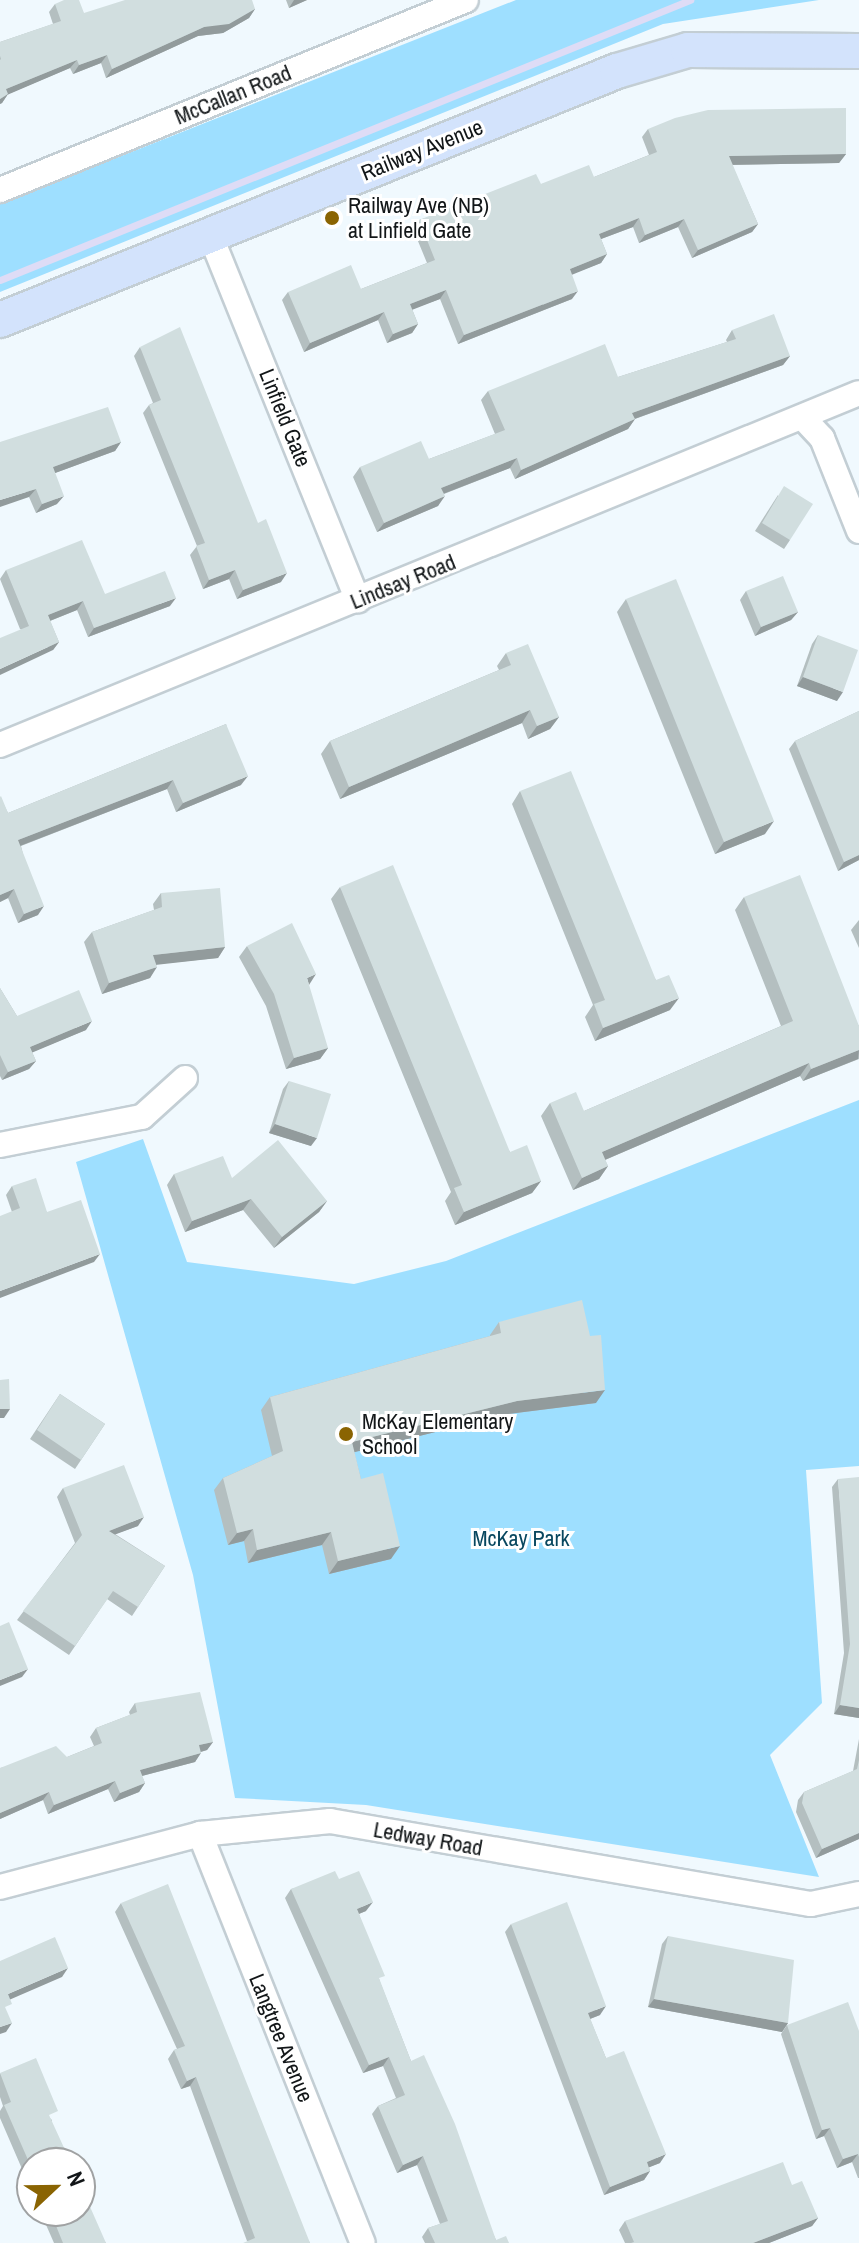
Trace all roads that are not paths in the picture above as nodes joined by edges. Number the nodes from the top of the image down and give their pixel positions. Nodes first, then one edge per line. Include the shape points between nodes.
1 (466, 0) edge
2 (859, 51) edge
3 (0, 190) edge
4 (211, 237) junction
5 (0, 320) edge
6 (859, 393) edge
7 (805, 420) junction
8 (859, 531) edge
9 (358, 600) junction
10 (0, 745) edge
11 (185, 1078) dead end
12 (0, 1145) edge
13 (200, 1834) junction
14 (0, 1887) edge
15 (859, 1894) edge
16 (363, 2243) edge

1 - 3 street, McCallan Road
2 - 4 main road, Railway Avenue via 746,45 673,54
4 - 5 main road, Railway Avenue
4 - 9 street, Linfield Gate
6 - 7 street, Lindsay Road
7 - 8 street via 822,438
7 - 9 street, Lindsay Road
9 - 10 street, Lindsay Road
11 - 12 street via 142,1117
13 - 14 street, Ledway Road
13 - 15 street, Ledway Road via 330,1821 811,1904
13 - 16 street, Langtree Avenue

